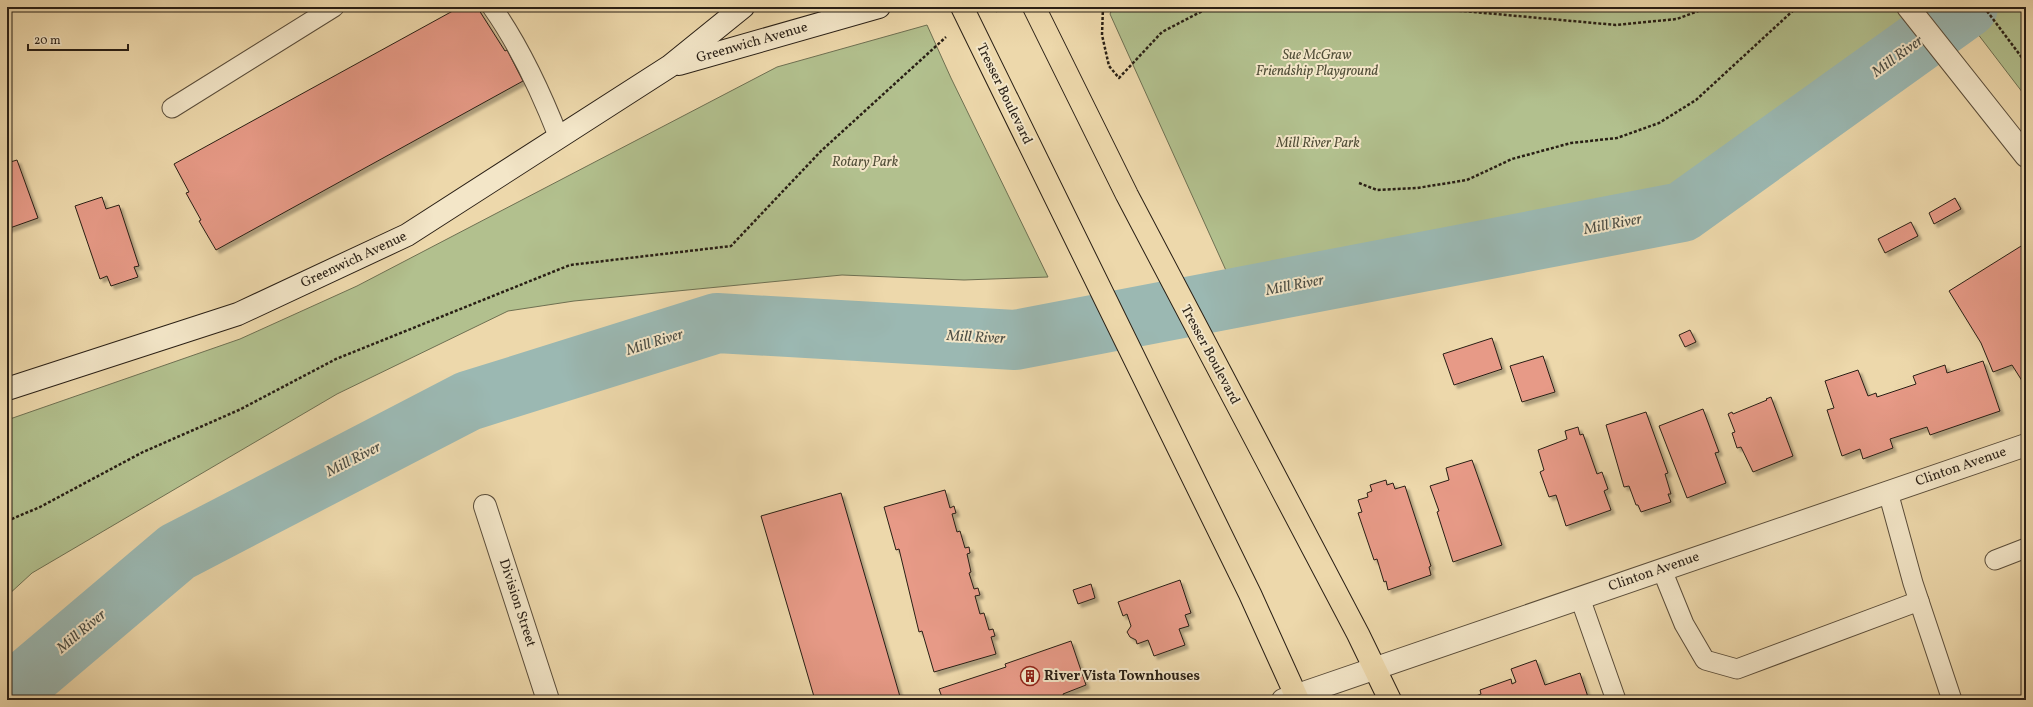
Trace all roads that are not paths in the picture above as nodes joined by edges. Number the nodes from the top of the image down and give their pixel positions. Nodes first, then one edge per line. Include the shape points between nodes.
1 (334, 7) edge
2 (492, 7) edge
3 (743, 7) edge
4 (879, 7) edge
5 (962, 7) edge
6 (1034, 7) edge
7 (1908, 7) edge
8 (670, 66) junction
9 (172, 108) dead end
10 (559, 138) junction
11 (2023, 152) edge
12 (7, 389) edge
13 (2026, 445) edge
14 (1888, 492) junction
15 (485, 506) dead end
16 (2026, 548) edge
17 (1996, 560) dead end
18 (1662, 570) junction
19 (1580, 598) junction
20 (1919, 601) junction
21 (1374, 668) junction
22 (1292, 698) edge
23 (548, 700) edge
24 (1390, 700) edge
25 (1616, 700) edge
26 (1952, 700) edge

1 - 9 lane
2 - 10 lane via 509,30 536,82
3 - 8 street, Greenwich Avenue
4 - 8 street, Greenwich Avenue
5 - 22 main road, Tresser Boulevard via 1250,594
6 - 21 main road, Tresser Boulevard via 1127,195
7 - 11 street
8 - 10 street, Greenwich Avenue
10 - 12 street, Greenwich Avenue via 407,236 238,314
13 - 14 street, Clinton Avenue
14 - 18 street, Clinton Avenue
14 - 20 lane
15 - 23 street, Division Street
16 - 17 lane
18 - 19 street, Clinton Avenue
18 - 20 lane via 1684,624 1705,660 1737,669
19 - 21 street, Clinton Avenue
19 - 25 lane
20 - 26 lane
21 - 22 street, Clinton Avenue
21 - 24 main road, Tresser Boulevard

